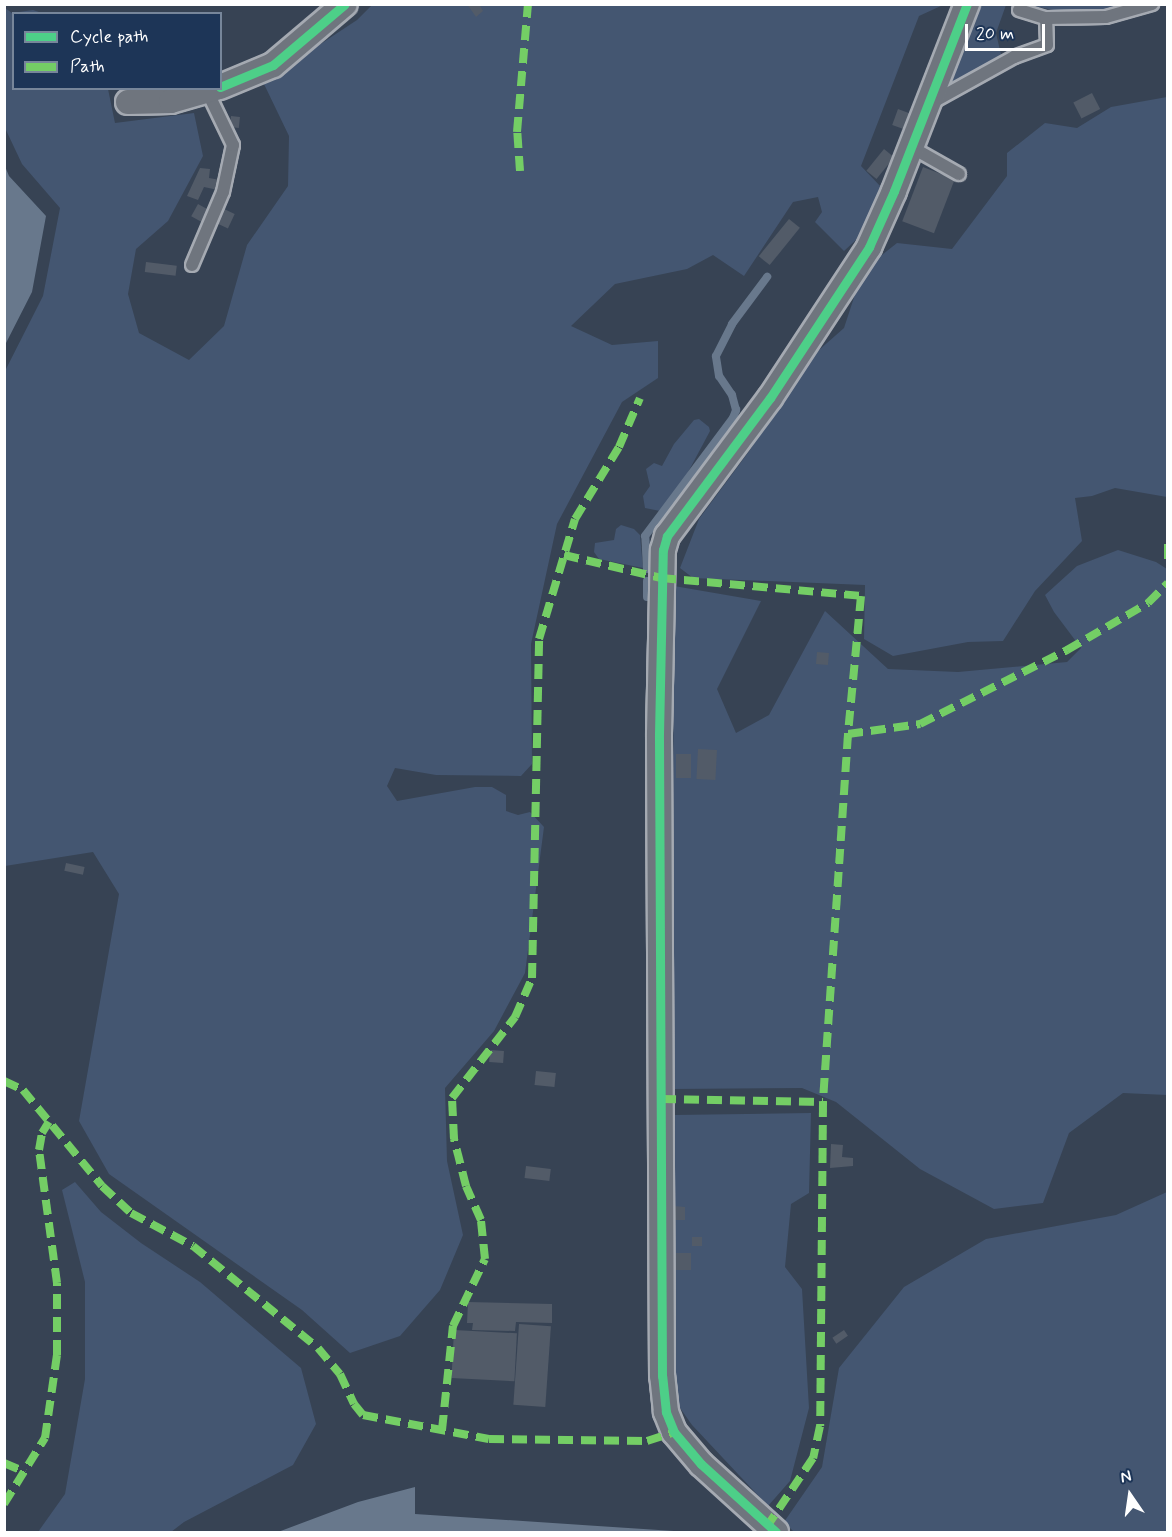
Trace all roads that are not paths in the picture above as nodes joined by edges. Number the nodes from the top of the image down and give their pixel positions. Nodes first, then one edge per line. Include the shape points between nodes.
1 (345, 4) edge
2 (967, 4) edge
3 (1152, 4) edge
4 (1019, 10) dead end
5 (1046, 18) junction
6 (222, 86) edge
7 (210, 90) edge
8 (214, 90) edge
9 (128, 102) dead end
10 (928, 105) junction
11 (911, 147) junction
12 (959, 174) dead end
13 (192, 265) dead end
14 (776, 1533) edge

1 - 6 street via 273,65
2 - 10 street
3 - 5 lane via 1106,17
4 - 5 lane
5 - 10 lane via 1047,45 1014,57
7 - 9 street via 171,101
8 - 13 lane via 233,145 223,192
10 - 11 street
11 - 12 lane
11 - 14 street via 868,247 770,398 667,536 663,550 659,734 662,1365 666,1412 674,1432 701,1464

